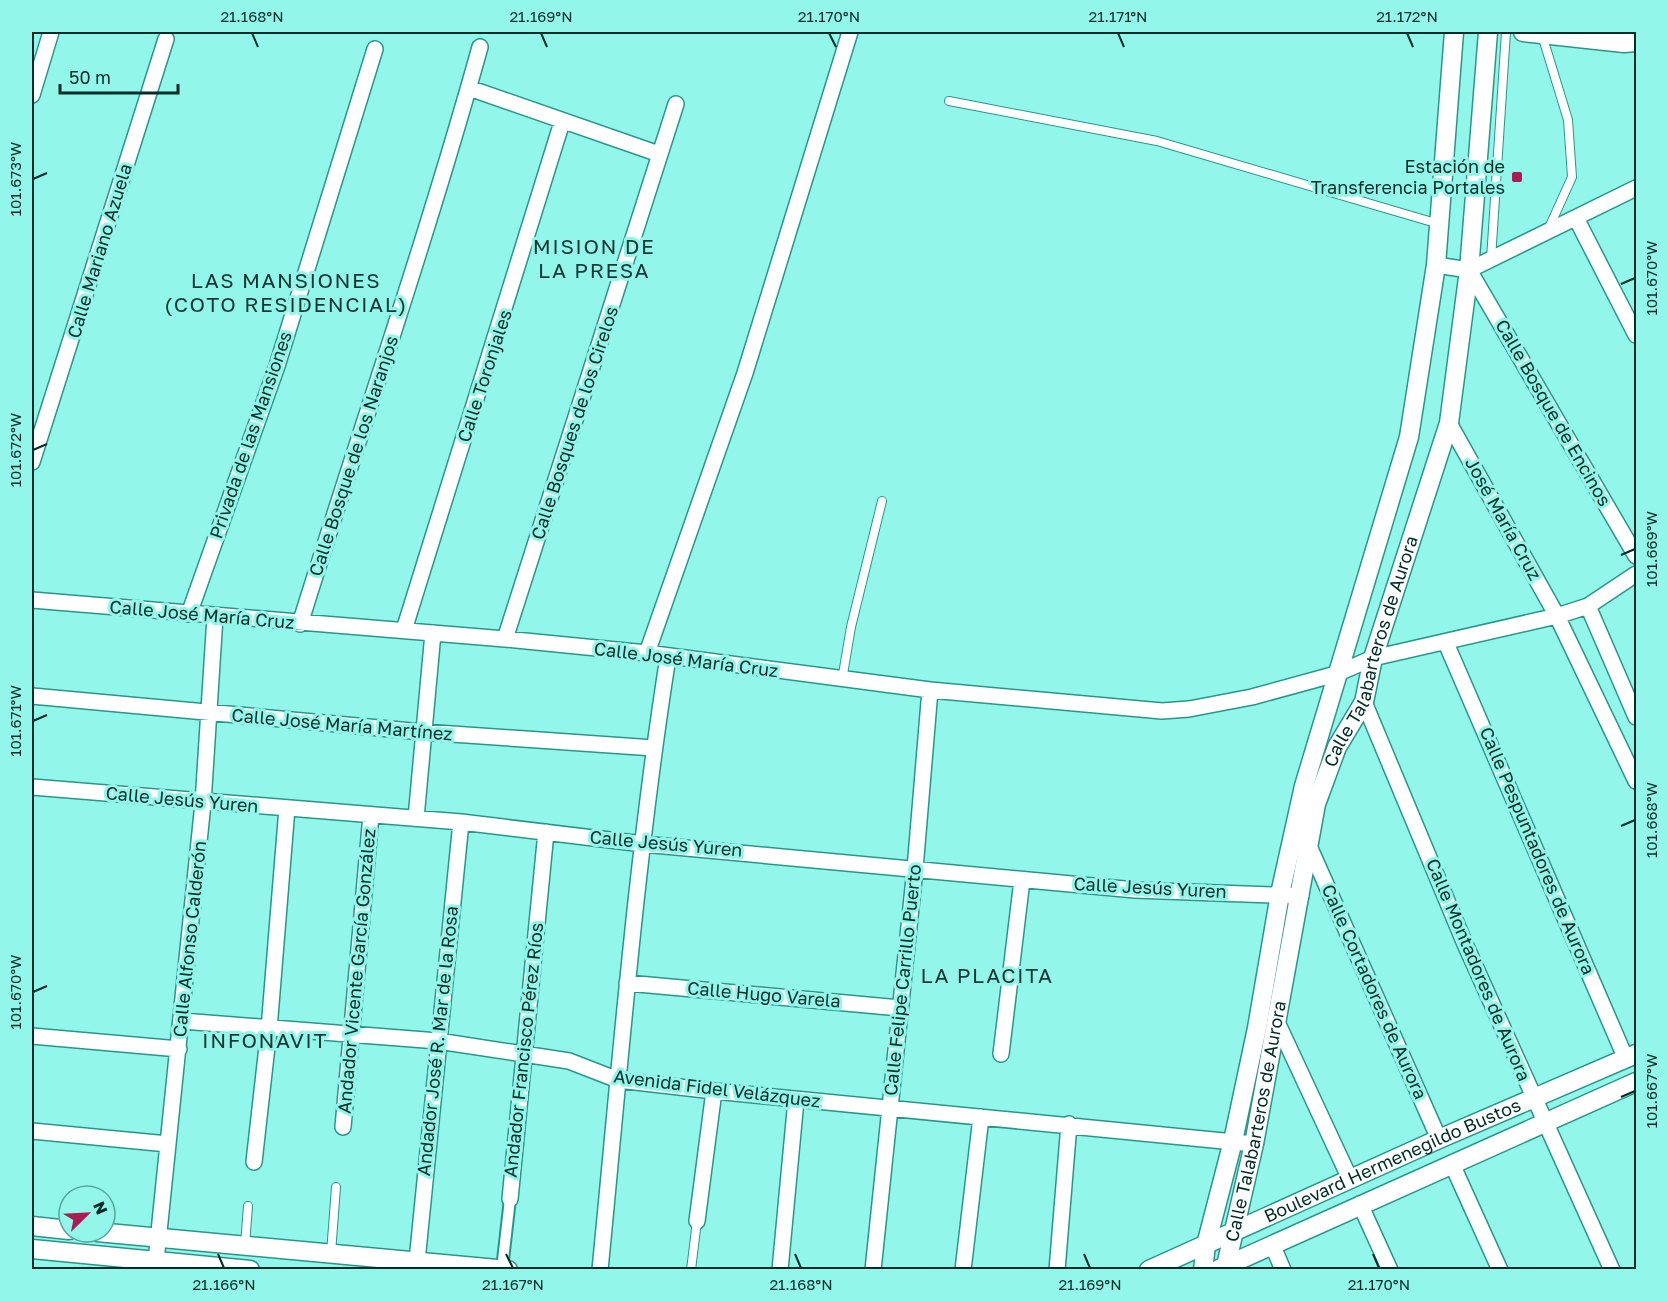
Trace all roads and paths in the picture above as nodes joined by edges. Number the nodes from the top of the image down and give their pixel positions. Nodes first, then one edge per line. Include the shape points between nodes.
1 (51, 32) edge
2 (850, 32) edge
3 (1454, 32) edge
4 (1488, 32) edge
5 (1506, 32) edge
6 (1523, 32) edge
7 (1542, 35) junction
8 (166, 39) dead end
9 (1636, 42) edge
10 (480, 47) dead end
11 (375, 49) dead end
12 (469, 88) junction
13 (32, 95) edge
14 (949, 101) dead end
15 (676, 104) dead end
16 (562, 122) junction
17 (659, 154) junction
18 (1636, 188) edge
19 (1577, 220) junction
20 (1440, 225) junction
21 (1546, 234) junction
22 (1490, 260) junction
23 (1436, 265) junction
24 (1469, 270) junction
25 (1636, 335) edge
26 (1449, 423) junction
27 (32, 462) edge
28 (882, 501) dead end
29 (1636, 556) edge
30 (1636, 574) edge
31 (32, 600) edge
32 (1588, 606) junction
33 (189, 614) junction
34 (1557, 616) junction
35 (215, 617) junction
36 (300, 624) junction
37 (404, 630) junction
38 (433, 633) junction
39 (505, 639) junction
40 (1446, 643) junction
41 (647, 653) junction
42 (668, 657) junction
43 (1373, 658) junction
44 (1336, 674) junction
45 (842, 680) junction
46 (930, 690) junction
47 (32, 696) edge
48 (1364, 702) junction
49 (209, 713) junction
50 (1636, 717) edge
51 (423, 732) junction
52 (1630, 747) edge
53 (654, 748) junction
54 (1636, 781) edge
55 (32, 787) edge
56 (203, 802) junction
57 (287, 808) junction
58 (371, 815) junction
59 (416, 818) junction
60 (460, 822) junction
61 (546, 832) junction
62 (643, 844) junction
63 (1309, 846) junction
64 (915, 869) junction
65 (1022, 880) junction
66 (1280, 894) junction
67 (1301, 896) junction
68 (627, 983) junction
69 (900, 1008) junction
70 (182, 1021) junction
71 (1277, 1023) junction
72 (269, 1029) junction
73 (350, 1034) junction
74 (32, 1036) edge
75 (438, 1041) junction
76 (179, 1049) junction
77 (1001, 1054) dead end
78 (522, 1055) junction
79 (1631, 1057) edge
80 (618, 1080) junction
81 (1636, 1082) edge
82 (714, 1091) junction
83 (1534, 1099) junction
84 (796, 1100) junction
85 (889, 1108) junction
86 (981, 1117) junction
87 (1546, 1122) junction
88 (1069, 1124) junction
89 (343, 1127) dead end
90 (32, 1131) edge
91 (1439, 1139) junction
92 (1233, 1141) junction
93 (168, 1144) junction
94 (1254, 1144) junction
95 (254, 1162) dead end
96 (1452, 1164) junction
97 (1350, 1179) junction
98 (336, 1187) dead end
99 (510, 1199) joint
100 (1360, 1204) junction
101 (248, 1206) dead end
102 (697, 1221) joint
103 (32, 1227) edge
104 (57, 1229) edge
105 (1232, 1232) junction
106 (117, 1234) edge
107 (159, 1237) junction
108 (1272, 1244) junction
109 (245, 1245) junction
110 (1206, 1245) junction
111 (32, 1249) edge
112 (331, 1253) junction
113 (156, 1261) junction
114 (417, 1262) junction
115 (385, 1264) edge
116 (1223, 1268) edge
117 (250, 1269) edge
118 (502, 1269) edge
119 (508, 1269) edge
120 (600, 1269) edge
121 (691, 1269) edge
122 (780, 1269) edge
123 (873, 1269) edge
124 (963, 1269) edge
125 (1058, 1269) edge
126 (1149, 1269) edge
127 (1203, 1269) edge
128 (1283, 1269) edge
129 (1390, 1269) edge
130 (1500, 1269) edge
131 (1612, 1269) edge

1 - 13 street
2 - 41 street via 741,383
3 - 20 street, Calle Talabarteros de Aurora
4 - 24 street, Calle Talabarteros de Aurora
5 - 22 lane
6 - 7 street
7 - 9 street
7 - 21 lane via 1568,120 1572,177
8 - 27 street, Calle Mariano Azuela
10 - 12 street, Calle Bosque de los Naranjos
11 - 33 street, Privada de las Mansiones via 277,366
12 - 16 street
12 - 36 street, Calle Bosque de los Naranjos
14 - 20 lane via 1157,141
15 - 17 street, Calle Bosques de los Cirelos
16 - 17 street
16 - 37 street, Calle Toronjales
17 - 39 street, Calle Bosques de los Cirelos
18 - 19 street
19 - 21 street
19 - 25 street
20 - 23 street, Calle Talabarteros de Aurora
21 - 22 street
22 - 24 street
23 - 24 street
23 - 44 street, Calle Talabarteros de Aurora via 1408,438
24 - 26 street, Calle Talabarteros de Aurora
24 - 29 street, Calle Bosque de Encinos
26 - 34 street, José María Cruz
26 - 43 street, Calle Talabarteros de Aurora
28 - 45 lane
30 - 32 street, Calle José María Cruz
31 - 33 street, Calle José María Cruz
32 - 34 street, Calle José María Cruz
32 - 50 street
33 - 35 street, Calle José María Cruz
34 - 40 street, Calle José María Cruz
34 - 52 street, José María Cruz
35 - 36 street, Calle José María Cruz
35 - 49 street, Calle Alfonso Calderón
36 - 37 street, Calle José María Cruz
37 - 38 street, Calle José María Cruz
38 - 39 street, Calle José María Cruz
38 - 51 street
39 - 41 street, Calle José María Cruz
40 - 43 street, Calle José María Cruz
40 - 79 street, Calle Pespuntadores de Aurora
41 - 42 street, Calle José María Cruz
42 - 45 street, Calle José María Cruz
42 - 53 street
43 - 44 street, Calle José María Cruz
43 - 48 street, Calle Talabarteros de Aurora
44 - 46 street, Calle José María Cruz via 1242,699 1162,711
44 - 66 street, Calle Talabarteros de Aurora via 1304,786
45 - 46 street, Calle José María Cruz
46 - 64 street, Calle Felipe Carrillo Puerto
47 - 49 street, Calle José María Martínez
48 - 63 street, Calle Talabarteros de Aurora via 1325,773
48 - 83 street, Calle Montadores de Aurora
49 - 51 street, Calle José María Martínez
49 - 56 street, Calle Alfonso Calderón
51 - 53 street, Calle José María Martínez
51 - 59 street
52 - 54 street, José María Cruz
53 - 62 street
55 - 56 street, Calle Jesús Yuren
56 - 57 street, Calle Jesús Yuren
56 - 70 street, Calle Alfonso Calderón
57 - 58 street, Calle Jesús Yuren
57 - 72 street
58 - 59 street, Calle Jesús Yuren
58 - 73 street, Andador Vicente García González
59 - 60 street, Calle Jesús Yuren
60 - 61 street, Calle Jesús Yuren
60 - 75 street, Andador José R. Mar de la Rosa
61 - 62 street, Calle Jesús Yuren
61 - 78 street, Andador Francisco Pérez Ríos
62 - 64 street, Calle Jesús Yuren
62 - 68 street
63 - 67 street, Calle Talabarteros de Aurora
63 - 91 street, Calle Cortadores de Aurora
64 - 65 street, Calle Jesús Yuren
64 - 69 street, Calle Felipe Carrillo Puerto
65 - 66 street, Calle Jesús Yuren via 1135,890
65 - 77 street
66 - 67 street, Calle Jesús Yuren
66 - 92 street, Calle Talabarteros de Aurora
67 - 71 street, Calle Talabarteros de Aurora
68 - 69 street, Calle Hugo Varela
68 - 80 street
69 - 85 street, Calle Felipe Carrillo Puerto
70 - 72 street, Avenida Fidel Velázquez
70 - 76 street, Calle Alfonso Calderón
71 - 94 street, Calle Talabarteros de Aurora
71 - 97 street
72 - 73 street, Avenida Fidel Velázquez
72 - 95 street
73 - 75 street, Avenida Fidel Velázquez
73 - 89 street, Andador Vicente García González
74 - 76 street
75 - 78 street, Avenida Fidel Velázquez
75 - 114 street, Andador José R. Mar de la Rosa
76 - 93 street, Calle Alfonso Calderón
78 - 80 street, Avenida Fidel Velázquez via 569,1061
78 - 99 street, Andador Francisco Pérez Ríos
79 - 83 street, Boulevard Hermenegildo Bustos
80 - 82 street, Avenida Fidel Velázquez
80 - 120 street
81 - 87 street, Boulevard Hermenegildo Bustos
82 - 84 street, Avenida Fidel Velázquez
82 - 102 street
83 - 87 street, Calle Montadores de Aurora
83 - 91 street, Boulevard Hermenegildo Bustos
84 - 85 street, Avenida Fidel Velázquez
84 - 122 street
85 - 86 street, Avenida Fidel Velázquez
85 - 123 street, Calle Felipe Carrillo Puerto
86 - 88 street, Avenida Fidel Velázquez
86 - 124 street
87 - 96 street, Boulevard Hermenegildo Bustos
87 - 131 street, Calle Montadores de Aurora
88 - 92 street, Avenida Fidel Velázquez
88 - 125 street
90 - 93 street
91 - 97 street, Boulevard Hermenegildo Bustos
92 - 94 street, Avenida Fidel Velázquez
92 - 110 street, Calle Talabarteros de Aurora
93 - 107 street, Calle Alfonso Calderón
94 - 105 street, Calle Talabarteros de Aurora
96 - 100 street, Boulevard Hermenegildo Bustos
96 - 130 street
97 - 105 street, Boulevard Hermenegildo Bustos
98 - 112 lane
99 - 118 street, Andador Francisco Pérez Ríos
100 - 108 street, Boulevard Hermenegildo Bustos
100 - 129 street
101 - 109 lane
102 - 121 lane
103 - 104 street
105 - 110 street, Boulevard Hermenegildo Bustos
105 - 116 street, Calle Talabarteros de Aurora
106 - 107 street
107 - 109 street
107 - 113 street, Calle Alfonso Calderón
108 - 116 street, Boulevard Hermenegildo Bustos
108 - 128 street
109 - 112 street
110 - 126 street, Boulevard Hermenegildo Bustos
110 - 127 street, Calle Talabarteros de Aurora
111 - 113 street
112 - 115 street
113 - 117 street
114 - 115 street
114 - 118 street
118 - 119 street

